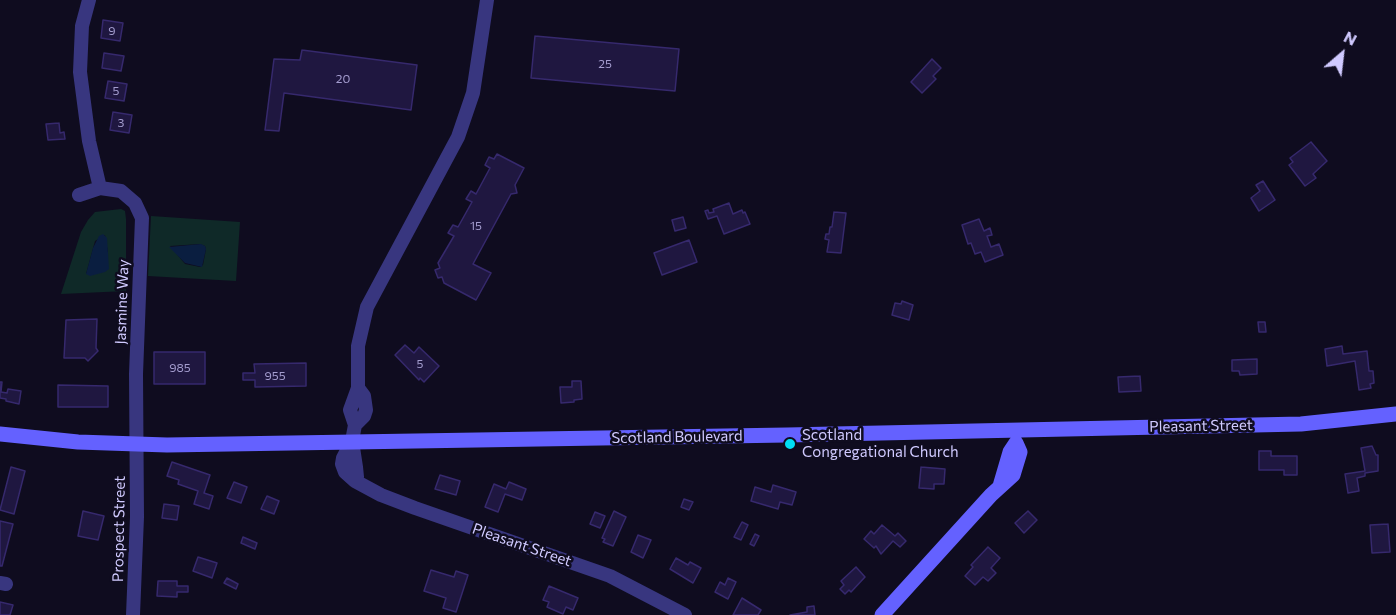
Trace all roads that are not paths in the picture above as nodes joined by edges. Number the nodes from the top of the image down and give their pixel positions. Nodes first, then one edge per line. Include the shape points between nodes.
1 (90, 0) edge
2 (487, 0) edge
3 (100, 188) junction
4 (79, 195) dead end
5 (1396, 414) edge
6 (0, 434) edge
7 (1017, 436) junction
8 (351, 441) junction
9 (137, 445) junction
10 (133, 615) edge
11 (685, 615) edge
12 (882, 615) edge

1 - 3 street via 82,26 80,72
2 - 8 street via 473,93 458,138 367,307 358,346 358,388 366,410
3 - 4 street
3 - 9 street, Jasmine Way via 121,191 142,218
5 - 7 main road, Pleasant Street via 1301,424
6 - 9 main road
7 - 8 main road, Scotland Boulevard
7 - 12 main road via 1020,452 1008,481
8 - 9 main road
8 - 11 street, Pleasant Street via 343,458 345,472 381,495 610,576
9 - 10 street, Prospect Street

